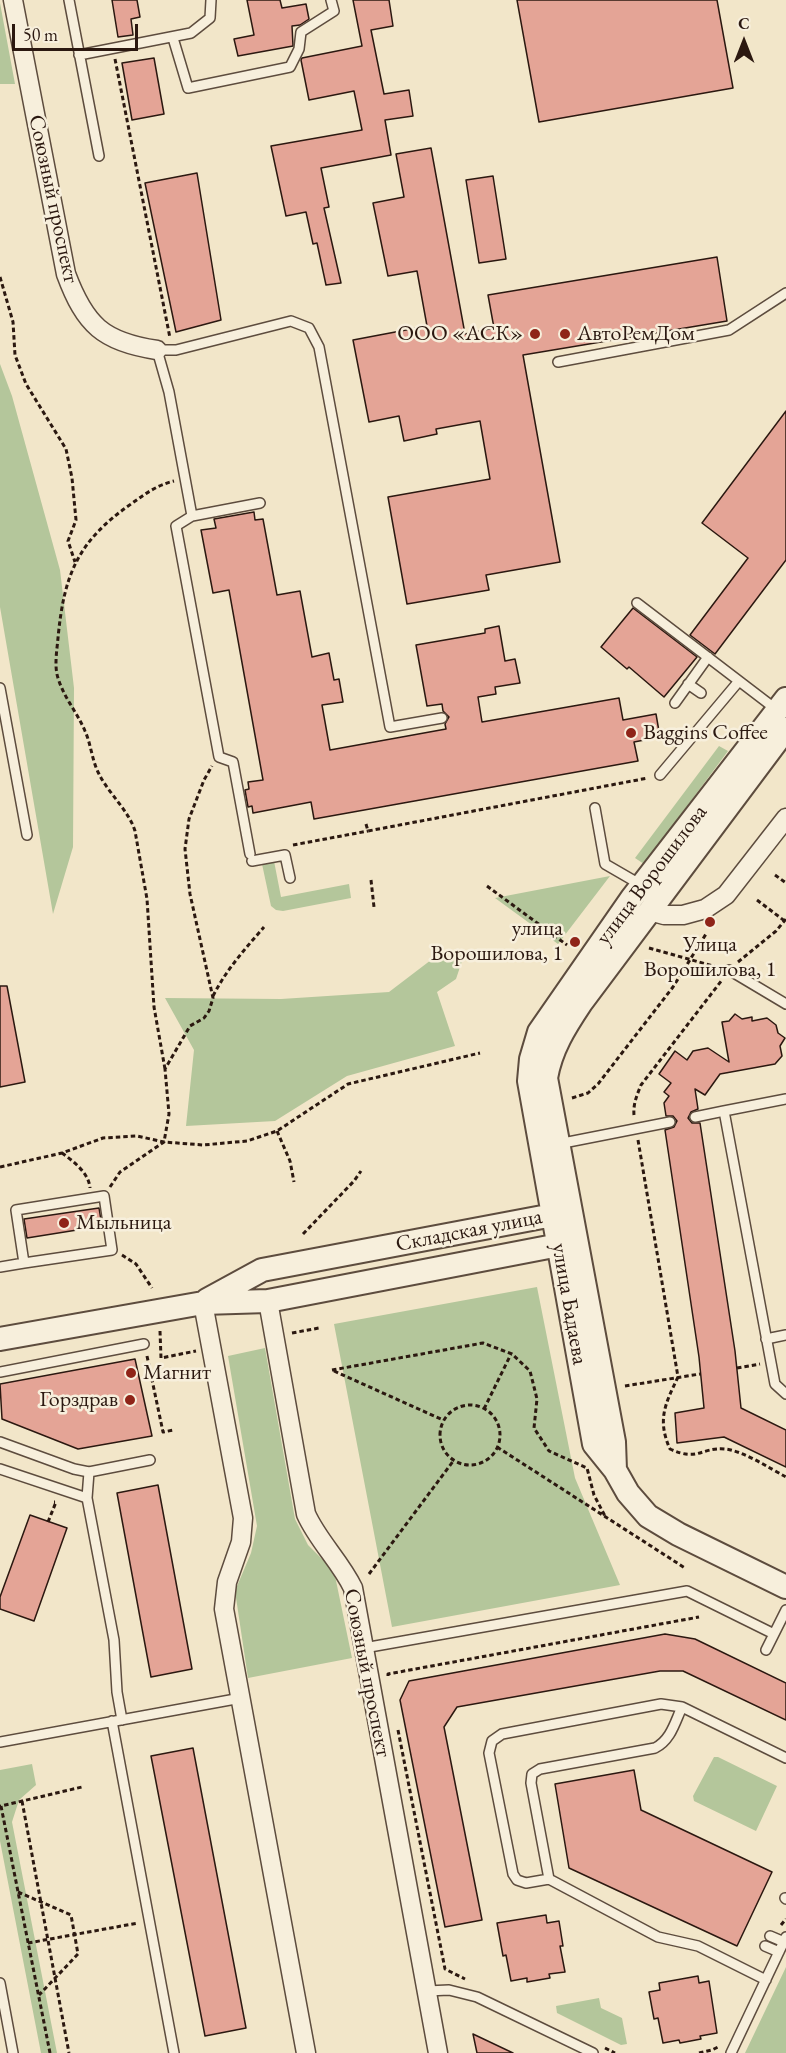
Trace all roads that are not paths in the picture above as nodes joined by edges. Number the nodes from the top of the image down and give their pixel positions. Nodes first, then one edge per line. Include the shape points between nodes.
1 (13, 0) edge
2 (69, 0) edge
3 (211, 0) edge
4 (332, 0) edge
5 (173, 38) junction
6 (79, 55) junction
7 (99, 156) dead end
8 (786, 293) edge
9 (165, 350) junction
10 (558, 362) dead end
11 (260, 502) dead end
12 (192, 516) junction
13 (637, 603) dead end
14 (708, 657) junction
15 (739, 681) junction
16 (688, 684) junction
17 (0, 688) edge
18 (701, 693) dead end
19 (675, 703) dead end
20 (784, 714) edge
21 (442, 718) dead end
22 (660, 775) road end
23 (595, 808) dead end
24 (786, 818) edge
25 (27, 835) dead end
26 (290, 878) dead end
27 (646, 898) junction
28 (729, 970) road end
29 (786, 1004) edge
30 (540, 1062) junction
31 (786, 1099) edge
32 (724, 1111) junction
33 (695, 1117) dead end
34 (670, 1122) dead end
35 (558, 1144) junction
36 (563, 1218) junction
37 (559, 1245) junction
38 (24, 1263) junction
39 (0, 1267) edge
40 (262, 1270) junction
41 (268, 1300) junction
42 (203, 1303) junction
43 (786, 1335) edge
44 (0, 1339) edge
45 (766, 1339) junction
46 (144, 1344) road end
47 (0, 1372) edge
48 (786, 1394) edge
49 (0, 1442) edge
50 (150, 1460) dead end
51 (0, 1469) edge
52 (615, 1470) junction
53 (89, 1472) junction
54 (87, 1498) junction
55 (786, 1587) edge
56 (786, 1610) edge
57 (774, 1634) junction
58 (364, 1648) junction
59 (766, 1650) dead end
60 (241, 1698) junction
61 (682, 1707) junction
62 (117, 1720) junction
63 (0, 1742) edge
64 (786, 1758) edge
65 (549, 1879) junction
66 (770, 1936) dead end
67 (785, 1940) edge
68 (765, 1946) dead end
69 (779, 1952) junction
70 (766, 1980) junction
71 (0, 1983) edge
72 (427, 1991) junction
73 (588, 2052) edge
74 (13, 2053) edge
75 (174, 2053) edge
76 (306, 2053) edge
77 (438, 2053) edge
78 (731, 2053) edge

1 - 9 street, Союзный проспект via 66,274 76,301 116,341
2 - 6 lane
3 - 5 lane via 210,18 191,33
4 - 5 lane via 334,11 301,32 290,67 188,88
5 - 6 lane
6 - 7 lane
8 - 10 lane via 729,330
9 - 12 lane
9 - 21 lane via 291,321 309,328 319,347 390,727
11 - 12 lane
12 - 26 lane via 176,526 219,757 233,762 251,857 285,855
13 - 14 lane
14 - 15 lane
14 - 16 lane
15 - 20 lane
15 - 22 lane
16 - 18 lane
16 - 19 lane
17 - 25 lane
20 - 27 street, улица Ворошилова
23 - 27 lane via 605,864
24 - 27 street via 726,895 705,909 664,915
27 - 30 street, улица Ворошилова via 539,1032
28 - 29 lane
30 - 35 street, улица Бадаева
30 - 36 street, улица Бадаева via 529,1081
31 - 32 lane
32 - 33 lane
32 - 45 lane
34 - 35 lane
35 - 36 street, улица Бадаева
36 - 37 street, Складская улица
36 - 40 street, Складская улица
36 - 52 street, улица Бадаева via 614,1442
37 - 41 street, Складская улица
37 - 52 street, улица Бадаева via 594,1444
38 - 38 lane via 16,1210 104,1196 112,1250
38 - 39 lane
40 - 41 street, Союзный проспект
40 - 42 street, Складская улица
41 - 42 street, Складская улица
41 - 58 street, Союзный проспект via 306,1514 353,1588
42 - 44 street, Складская улица
42 - 60 street via 243,1518 224,1609
43 - 45 lane
45 - 48 lane via 775,1384
46 - 47 lane
49 - 53 lane
50 - 53 lane
51 - 54 lane
52 - 55 street, улица Бадаева via 648,1516
53 - 54 lane
54 - 62 lane via 114,1640
56 - 57 lane
57 - 58 lane via 687,1591
57 - 59 lane
58 - 72 street, Союзный проспект
60 - 62 lane
60 - 76 street
61 - 64 lane
61 - 65 lane via 664,1744 540,1769 532,1774
61 - 65 lane via 661,1704 502,1734 492,1741 489,1753 513,1874 526,1883
62 - 63 lane
62 - 75 lane
65 - 70 lane via 658,1937 698,1946
66 - 67 lane
67 - 69 lane
68 - 69 lane
69 - 70 lane
70 - 78 lane
71 - 74 lane
72 - 73 lane via 449,1990 477,1997
72 - 77 street, Союзный проспект

